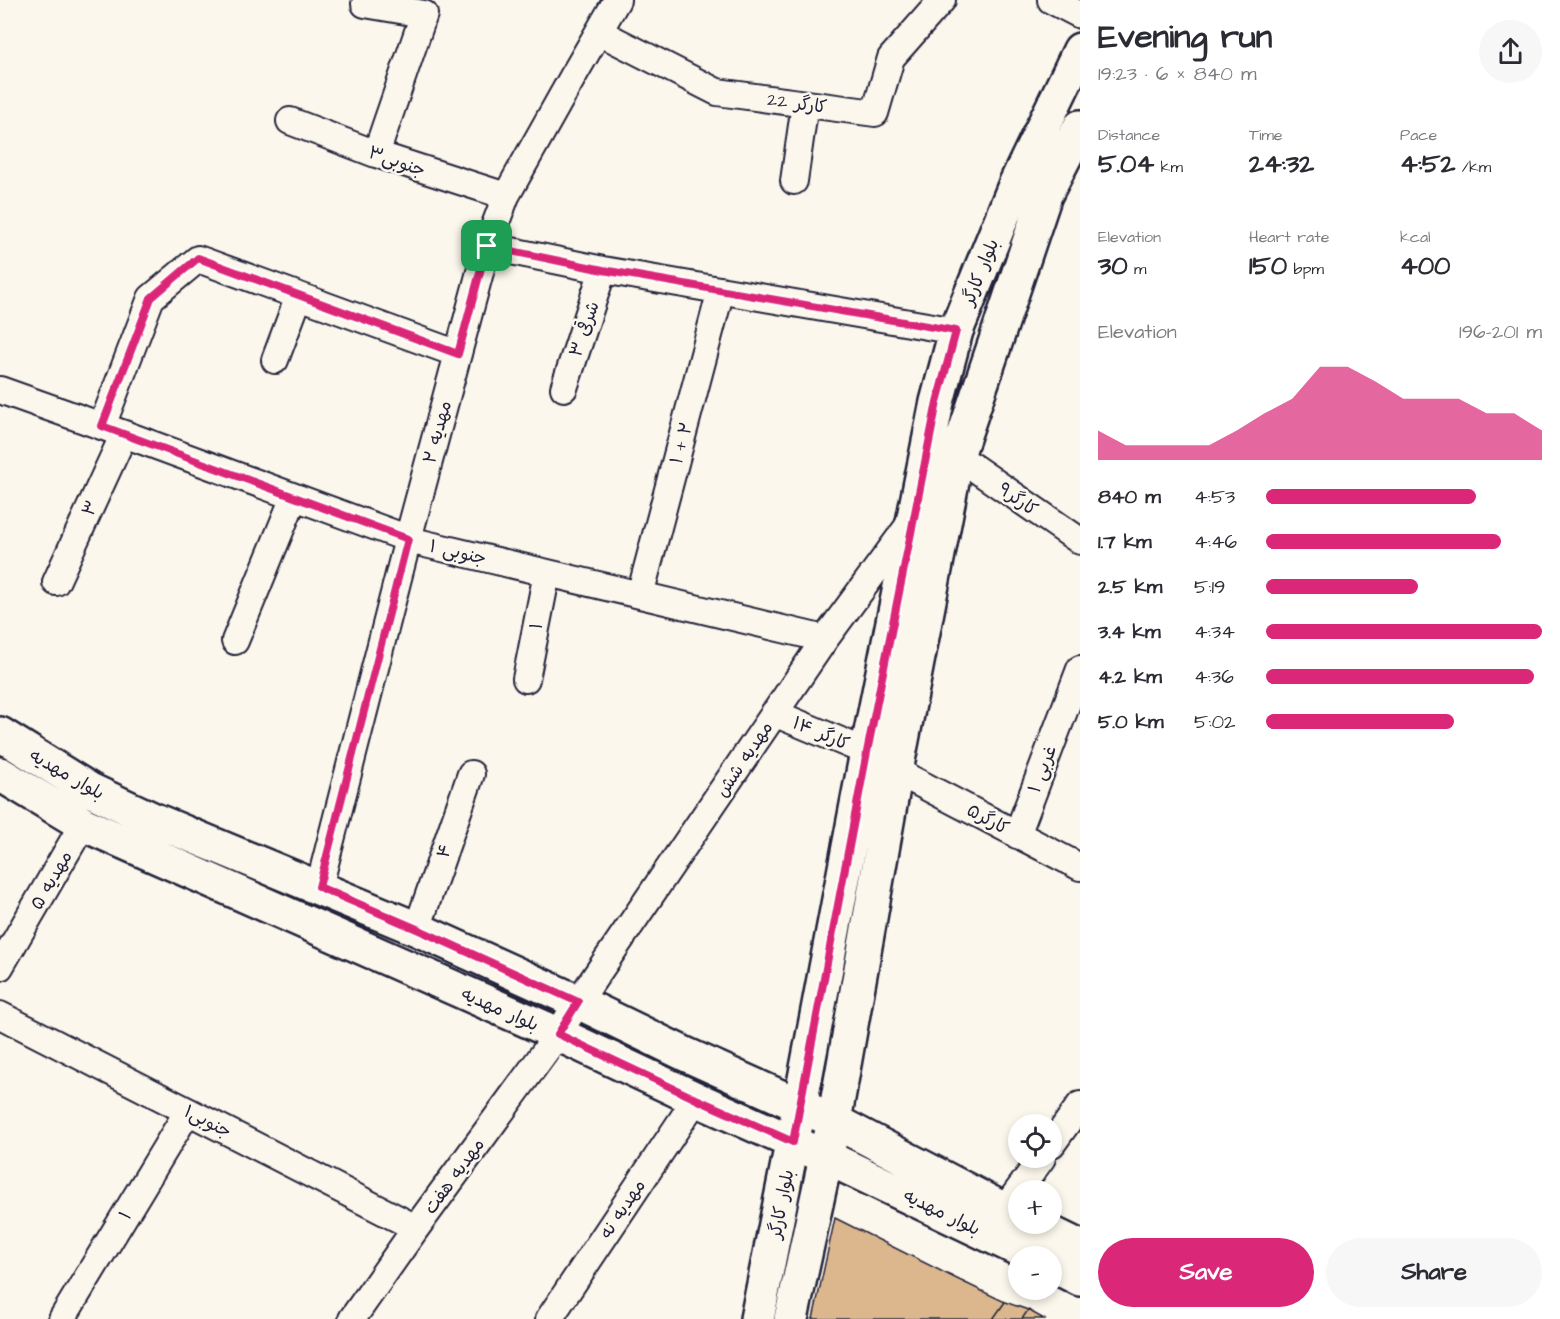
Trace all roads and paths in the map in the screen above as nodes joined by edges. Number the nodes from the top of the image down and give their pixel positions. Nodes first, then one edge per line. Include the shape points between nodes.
1 (617, 0) edge
2 (942, 0) edge
3 (1052, 0) edge
4 (365, 4) dead end
5 (1080, 15) edge
6 (599, 32) junction
7 (1080, 50) edge
8 (805, 104) junction
9 (290, 121) dead end
10 (1080, 127) edge
11 (376, 154) junction
12 (794, 181) dead end
13 (506, 196) junction
14 (487, 246) junction
15 (603, 270) junction
16 (721, 290) junction
17 (299, 296) junction
18 (956, 331) junction
19 (458, 354) junction
20 (275, 360) dead end
21 (564, 388) dead end
22 (0, 390) edge
23 (113, 430) junction
24 (957, 456) junction
25 (294, 497) junction
26 (914, 518) junction
27 (408, 539) junction
28 (1080, 541) edge
29 (546, 573) junction
30 (56, 582) dead end
31 (640, 595) junction
32 (825, 639) junction
33 (235, 642) dead end
34 (1080, 669) edge
35 (526, 679) dead end
36 (774, 713) junction
37 (0, 734) edge
38 (867, 752) junction
39 (896, 771) junction
40 (0, 774) edge
41 (471, 774) dead end
42 (83, 824) junction
43 (1017, 835) junction
44 (1080, 867) edge
45 (319, 887) junction
46 (417, 929) junction
47 (833, 931) junction
48 (867, 937) junction
49 (0, 967) edge
50 (578, 1002) junction
51 (0, 1015) edge
52 (558, 1034) junction
53 (696, 1099) junction
54 (1080, 1105) edge
55 (800, 1106) junction
56 (188, 1111) junction
57 (834, 1120) junction
58 (1062, 1130) edge
59 (793, 1142) junction
60 (826, 1157) junction
61 (1008, 1211) edge
62 (416, 1227) junction
63 (1047, 1246) edge
64 (1062, 1260) edge
65 (1080, 1279) edge
66 (62, 1319) edge
67 (352, 1319) edge
68 (549, 1319) edge
69 (758, 1319) edge
70 (791, 1319) edge

1 - 6 street, مهدیه ۲
2 - 8 street, کارگر 22 via 891,58 875,113
3 - 5 street
4 - 11 street via 424,14
6 - 8 street, کارگر 22 via 717,92
6 - 13 street, مهدیه ۲
7 - 18 main road, بلوار کارگر via 1016,183
8 - 12 street
9 - 11 street, جنوبی۳
10 - 24 main road, بلوار کارگر via 1045,195
11 - 13 street, جنوبی۳
13 - 14 street, مهدیه ۲
14 - 15 street
14 - 19 street, مهدیه ۲
15 - 16 street
15 - 21 street, ۳ شرقی
16 - 18 street
16 - 31 street, ۱ + ۲
17 - 19 street
17 - 20 street
17 - 23 street, ۳ via 198,258 151,298
18 - 26 main road, بلوار کارگر
19 - 27 street, مهدیه ۲
22 - 23 street, ۱ جنوبی
23 - 25 street, ۱ جنوبی
23 - 30 street, ۳
24 - 28 street, کارگر۹
24 - 39 main road, بلوار کارگر
25 - 27 street, ۱ جنوبی
25 - 33 street
26 - 32 street, مهدیه شش
26 - 38 main road, بلوار کارگر
27 - 29 street, ۱ جنوبی
27 - 45 street, مهدیه ۲
29 - 31 street, ۱ جنوبی
29 - 35 street, ۱
31 - 32 street, ۱ جنوبی
32 - 36 street, مهدیه شش
34 - 43 street, ۱ غربی
36 - 38 street, کارگر ۱۴
36 - 50 street, مهدیه شش
37 - 45 main road, بلوار مهدیه via 90,790
38 - 47 main road, بلوار کارگر
39 - 43 street, کارگر۵
39 - 48 main road, بلوار کارگر
40 - 42 main road, بلوار مهدیه
41 - 46 street, ۴
42 - 49 street, مهدیه ۵
42 - 52 main road, بلوار مهدیه
43 - 44 street, کارگر۵
45 - 46 main road, بلوار مهدیه
46 - 50 main road, بلوار مهدیه
47 - 48 main road
47 - 55 main road, بلوار کارگر
48 - 57 main road, بلوار کارگر
50 - 52 street, مهدیه شش
50 - 55 main road, بلوار مهدیه
51 - 56 street, جنوبی۱
52 - 53 main road, بلوار مهدیه
52 - 62 street, مهدیه هفت
53 - 59 main road, بلوار مهدیه
53 - 68 street, مهدیه نه
54 - 58 street
55 - 57 main road, بلوار مهدیه
55 - 59 main road, بلوار کارگر
56 - 62 street, جنوبی۱
56 - 66 street, ۱
57 - 60 main road, بلوار کارگر
57 - 61 main road, بلوار مهدیه
59 - 60 main road, بلوار مهدیه
59 - 69 main road, بلوار کارگر
60 - 63 main road, بلوار مهدیه
60 - 70 main road, بلوار کارگر
62 - 67 street, مهدیه هفت
64 - 65 main road, بلوار مهدیه

